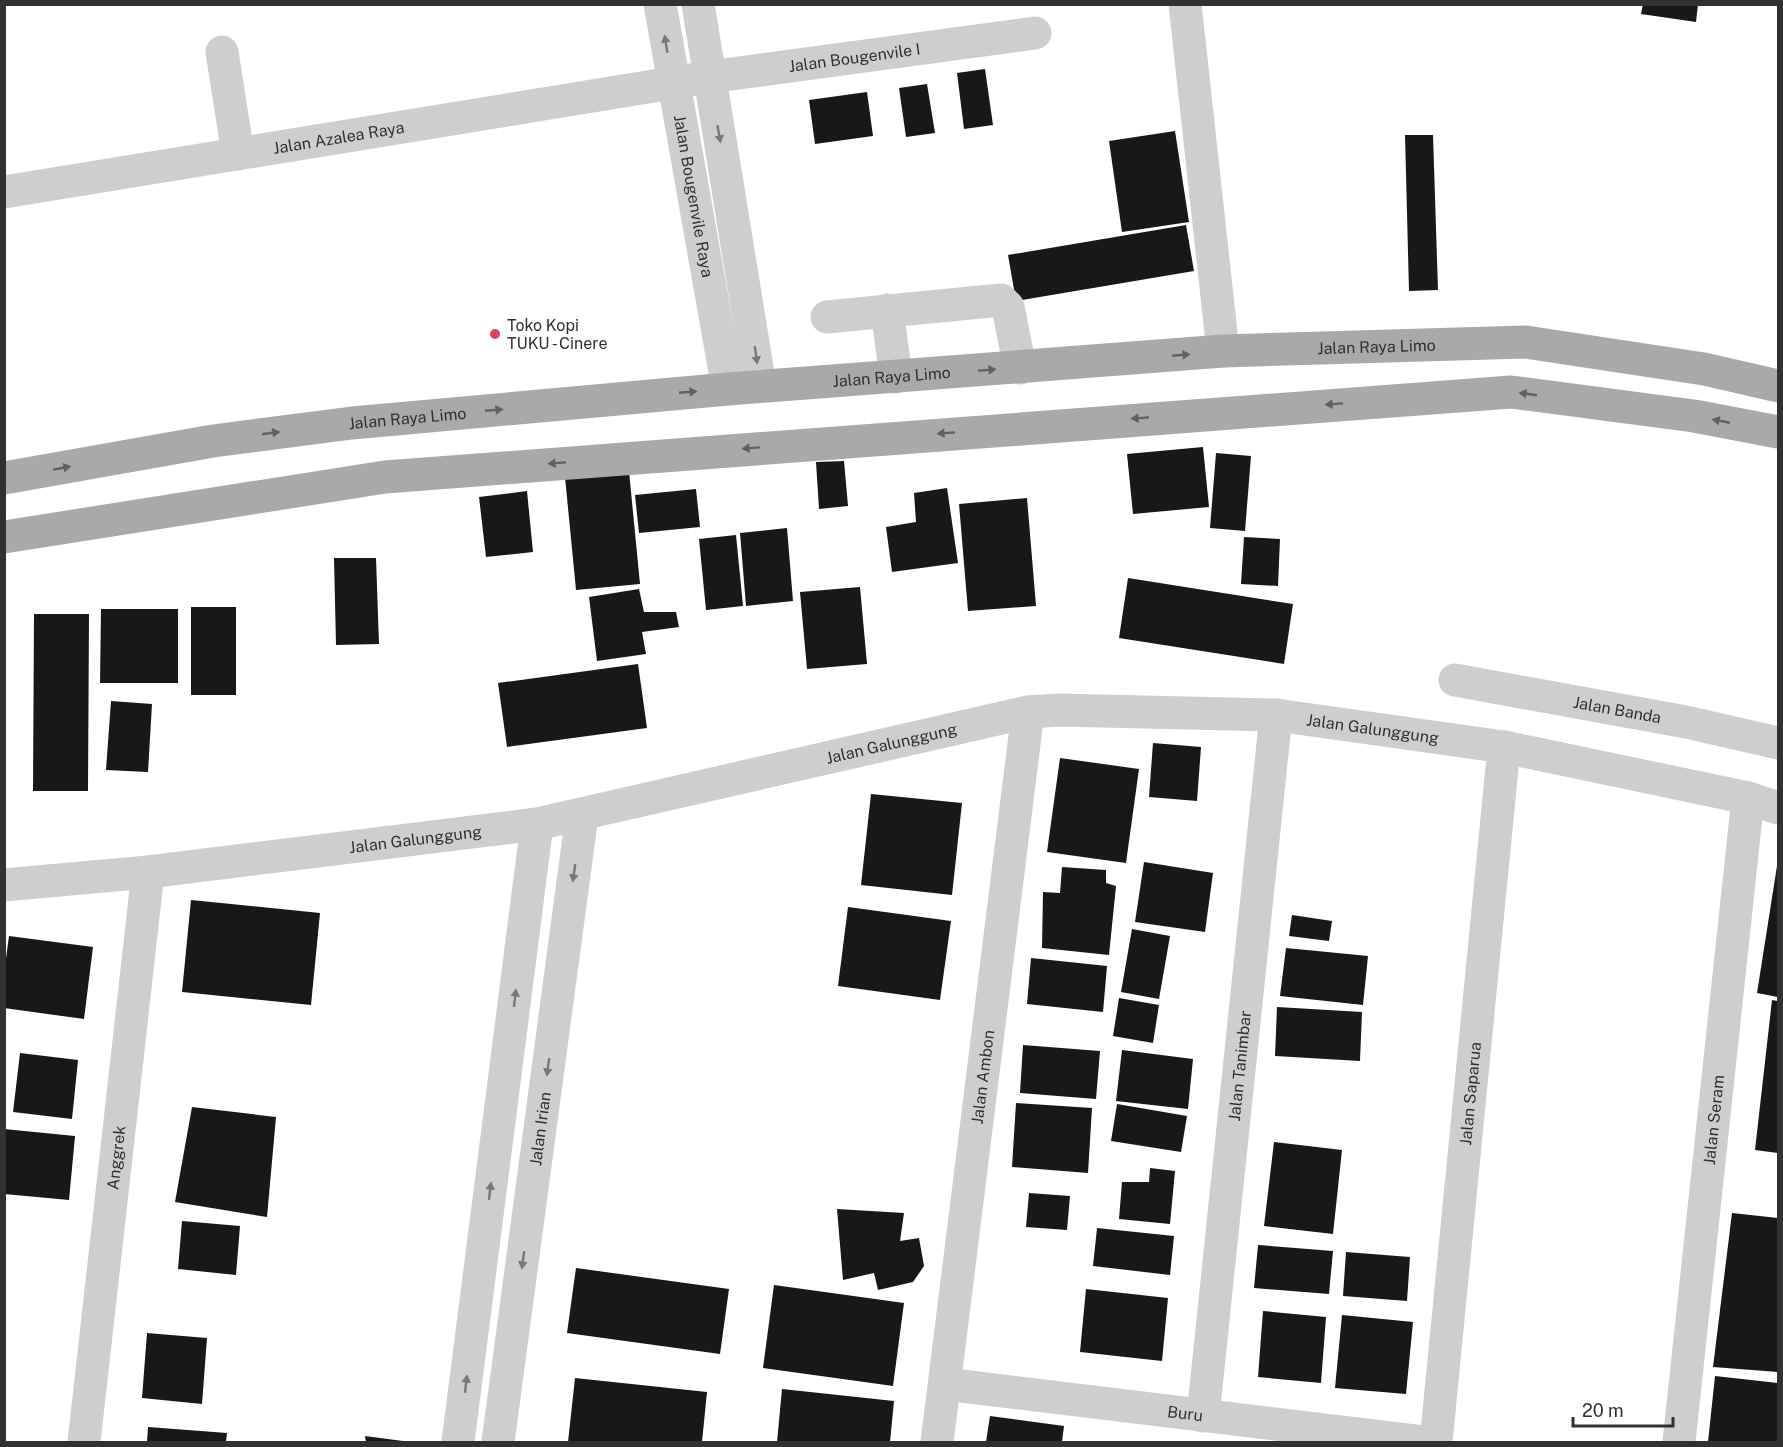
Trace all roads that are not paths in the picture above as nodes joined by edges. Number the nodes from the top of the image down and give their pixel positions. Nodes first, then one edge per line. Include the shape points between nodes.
1 (660, 4) edge
2 (698, 4) edge
3 (1185, 4) edge
4 (1035, 33) dead end
5 (222, 52) dead end
6 (709, 77) junction
7 (673, 84) junction
8 (238, 154) junction
9 (4, 192) edge
10 (887, 310) junction
11 (827, 317) dead end
12 (1222, 351) junction
13 (1020, 368) junction
14 (896, 377) junction
15 (760, 386) junction
16 (1779, 386) edge
17 (728, 389) junction
18 (1779, 432) edge
19 (4, 478) edge
20 (4, 537) edge
21 (1455, 680) dead end
22 (1028, 712) junction
23 (1276, 715) junction
24 (1779, 743) edge
25 (1504, 747) junction
26 (1748, 798) junction
27 (1779, 808) edge
28 (582, 815) junction
29 (537, 824) junction
30 (148, 872) junction
31 (4, 885) edge
32 (945, 1384) junction
33 (1203, 1416) junction
34 (84, 1443) edge
35 (458, 1443) edge
36 (498, 1443) edge
37 (937, 1443) edge
38 (1423, 1443) edge
39 (1436, 1443) edge
40 (1678, 1443) edge

7 -> 1 street, Jalan Bougenvile Raya
2 - 6 street
3 - 12 street
4 - 6 street, Jalan Bougenvile I
5 - 8 street
6 - 7 street, Jalan Bougenvile I
6 -> 15 street
7 - 8 street, Jalan Azalea Raya
7 - 17 street, Jalan Bougenvile Raya
8 - 9 street, Jalan Azalea Raya
10 - 11 street
10 - 13 street via 1001,300 1008,307
10 - 14 street
13 -> 12 main road, Jalan Raya Limo
12 - 16 main road, Jalan Raya Limo via 1526,342 1704,369
14 -> 13 main road, Jalan Raya Limo
14 - 15 main road, Jalan Raya Limo
15 - 17 main road, Jalan Raya Limo
19 -> 17 main road, Jalan Raya Limo via 213,441 352,423
18 -> 20 main road via 1694,416 1511,392 385,477
21 - 24 street, Jalan Banda
22 - 23 street, Jalan Galunggung
22 - 28 street, Jalan Galunggung
22 - 32 street, Jalan Ambon
23 - 25 street, Jalan Galunggung
23 - 33 street, Jalan Tanimbar
25 - 26 street, Jalan Galunggung
25 - 39 street, Jalan Saparua
26 - 27 street, Jalan Galunggung
26 - 40 street, Jalan Seram
28 - 29 street, Jalan Galunggung
28 -> 36 street, Jalan Irian
29 - 30 street, Jalan Galunggung
35 -> 29 street
30 - 31 street, Jalan Galunggung
30 - 34 street, Anggrek
32 - 33 street, Buru
32 - 37 street, Jalan Ambon
33 - 38 street, Buru

